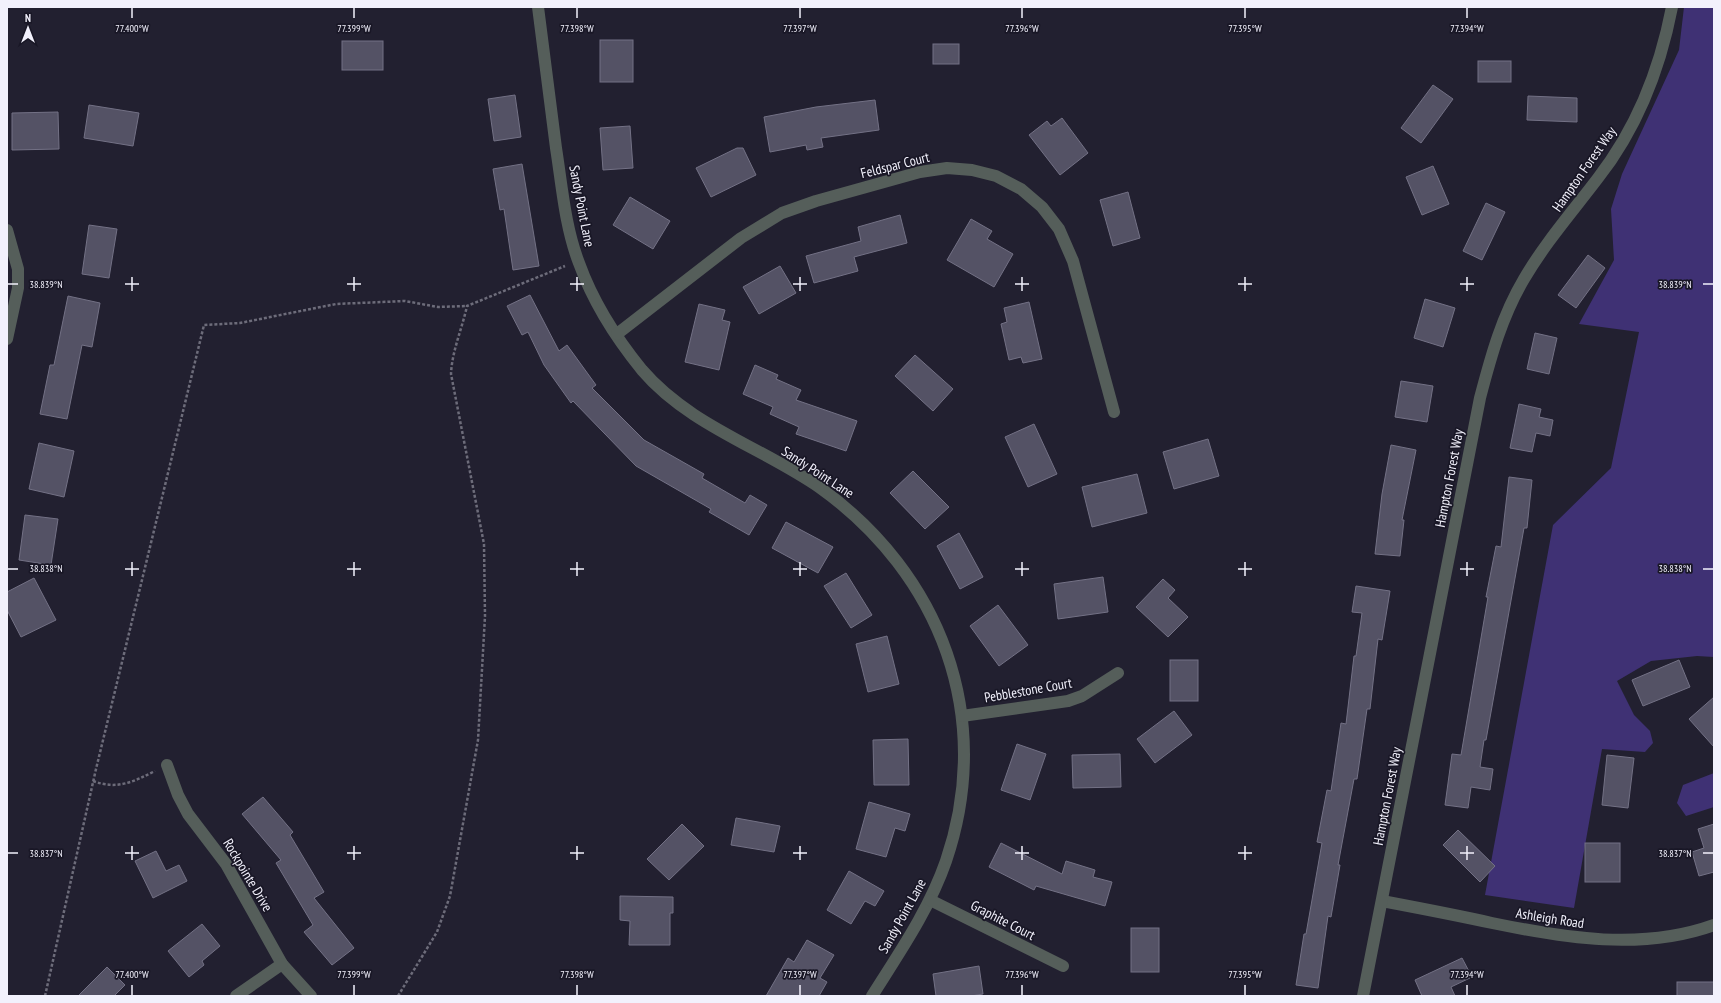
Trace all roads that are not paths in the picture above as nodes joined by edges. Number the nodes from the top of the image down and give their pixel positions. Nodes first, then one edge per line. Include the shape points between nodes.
1 (538, 7) edge
2 (1672, 7) edge
3 (7, 230) edge
4 (617, 334) junction
5 (7, 339) edge
6 (1114, 412) dead end
7 (1118, 673) dead end
8 (962, 716) junction
9 (168, 765) road end
10 (930, 900) junction
11 (1382, 901) junction
12 (1714, 925) edge
13 (282, 964) junction
14 (1063, 966) dead end
15 (236, 996) edge
16 (311, 996) edge
17 (872, 996) edge
18 (1363, 996) edge

1 - 4 street, Sandy Point Lane via 570,234 578,262 597,304
2 - 11 street, Hampton Forest Way via 1659,60 1634,123 1599,178 1524,278 1507,310 1494,344 1480,398
3 - 5 street via 18,269 18,288
4 - 6 street, Feldspar Court via 741,238 782,213 920,172 947,168 972,170 996,176 1021,189 1042,207 1059,229 1073,261
4 - 8 street, Sandy Point Lane via 643,370 684,408 814,484 844,506 895,557 918,590 942,638
7 - 8 street, Pebblestone Court via 1068,702
8 - 10 street, Sandy Point Lane via 964,763 959,809 945,864
9 - 13 street, Rockpointe Drive via 178,795 188,814 226,864
10 - 14 street, Graphite Court
10 - 17 street, Sandy Point Lane
11 - 12 street, Ashleigh Road via 1577,938 1637,940 1681,934
11 - 18 street, Hampton Forest Way
13 - 15 street
13 - 16 street, Rockpointe Drive

